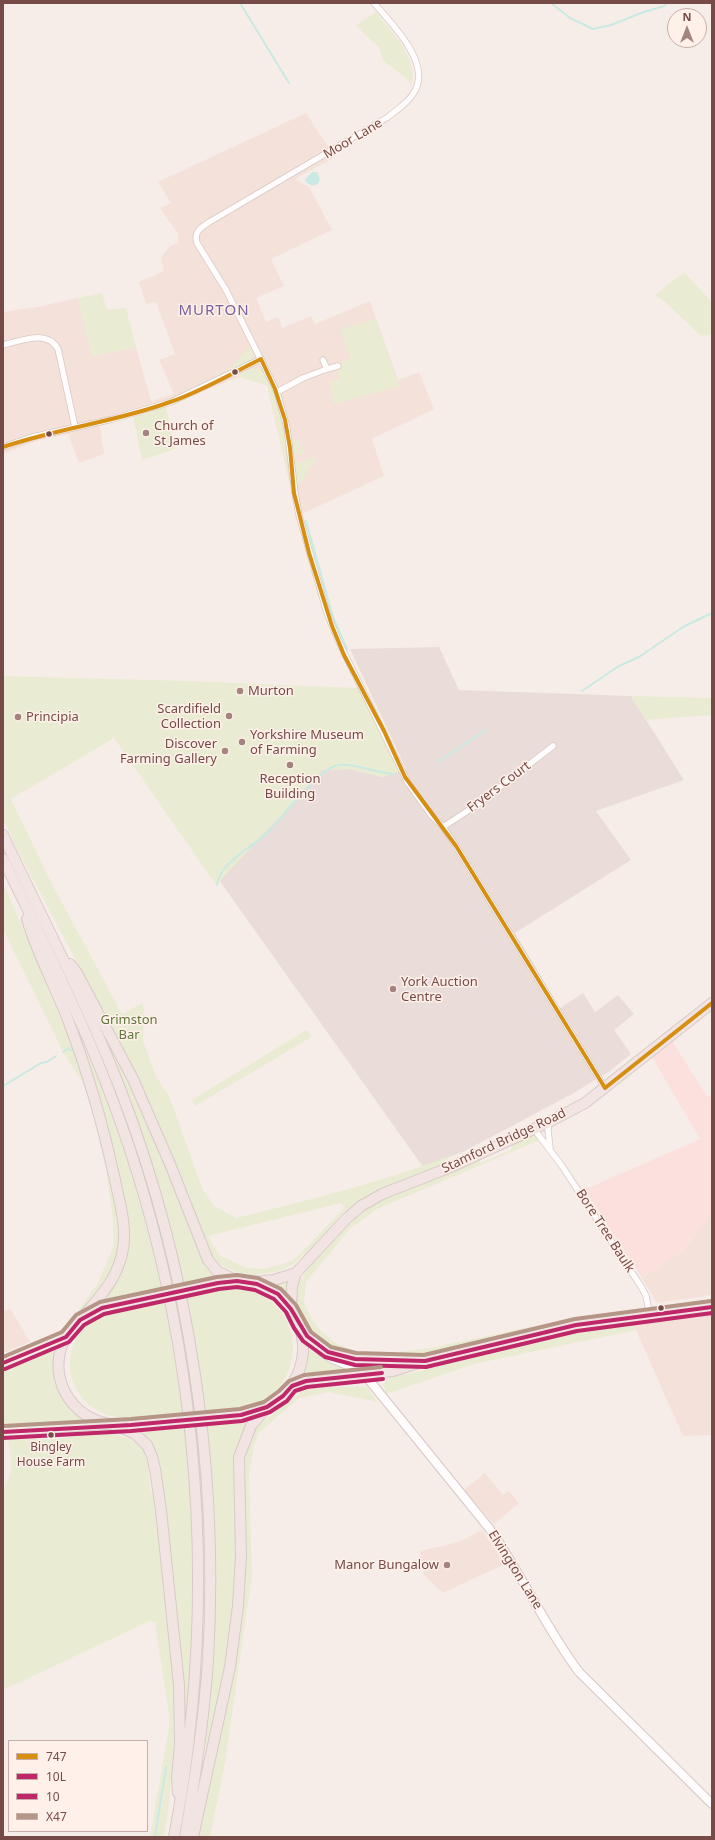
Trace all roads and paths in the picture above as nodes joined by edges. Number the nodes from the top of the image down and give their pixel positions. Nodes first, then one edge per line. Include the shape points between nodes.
1 (374, 3) edge
2 (3, 345) edge
3 (261, 359) junction
4 (323, 360) dead end
5 (338, 366) dead end
6 (327, 369) junction
7 (277, 392) junction
8 (75, 428) junction
9 (3, 447) edge
10 (553, 746) dead end
11 (443, 827) junction
12 (3, 835) edge
13 (3, 859) edge
14 (18, 890) junction
15 (60, 952) junction
16 (712, 1003) edge
17 (605, 1088) junction
18 (549, 1122) junction
19 (534, 1129) junction
20 (551, 1150) junction
21 (296, 1273) junction
22 (237, 1281) junction
23 (250, 1282) junction
24 (712, 1307) edge
25 (291, 1309) junction
26 (650, 1316) junction
27 (80, 1320) junction
28 (299, 1325) junction
29 (66, 1337) junction
30 (314, 1343) junction
31 (425, 1361) junction
32 (3, 1363) edge
33 (365, 1375) junction
34 (292, 1386) junction
35 (267, 1407) junction
36 (114, 1425) junction
37 (3, 1432) edge
38 (712, 1804) edge
39 (180, 1806) junction
40 (174, 1837) edge
41 (185, 1837) edge
42 (193, 1837) edge

1 - 3 street, Moor Lane via 412,54 419,76 413,94 388,117 251,197 197,232 195,236
2 - 8 street via 39,337 55,343
3 - 7 street
3 - 8 street via 171,402
4 - 6 street
5 - 6 street
6 - 7 street
7 - 11 street via 287,428 299,515 327,613 347,661 408,783
8 - 9 street via 32,437
10 - 11 street, Fryers Court via 478,804
11 - 17 street
12 - 15 highway
13 - 14 highway
14 - 27 highway via 30,931 68,1020 92,1089 123,1218 124,1242 117,1270 109,1286
14 - 39 highway via 96,1058 124,1134 155,1236 183,1370 191,1436 198,1560 192,1717
15 - 22 highway via 77,973 133,1079 208,1260 218,1271
15 - 41 highway via 106,1053 136,1134 175,1271 194,1372 207,1497 210,1607 201,1732
16 - 17 highway, Stamford Bridge Road
17 - 18 highway, Stamford Bridge Road via 585,1103
18 - 19 highway, Stamford Bridge Road
18 - 20 street, Bore Tree Baulk
19 - 20 street, Bore Tree Baulk
19 - 21 highway, Stamford Bridge Road via 366,1202 346,1219
20 - 26 street, Bore Tree Baulk via 642,1288
21 - 23 highway, Stamford Bridge Road via 274,1280
21 - 25 highway via 292,1286
22 - 23 highway
22 - 27 highway, bridge via 102,1308
23 - 25 highway via 278,1294
24 - 26 highway
25 - 28 highway
26 - 31 highway via 576,1325
27 - 29 highway
28 - 30 highway
28 - 34 highway via 304,1352 300,1371
29 - 32 main road
29 - 36 highway via 60,1350 59,1363 60,1382 64,1392 77,1408 93,1419
30 - 31 highway via 328,1352 346,1358
30 - 33 main road, Elvington Lane via 330,1358
31 - 33 highway via 407,1368
33 - 34 highway via 315,1379
33 - 38 main road, Elvington Lane via 493,1534 579,1672
34 - 35 highway
35 - 36 highway, bridge via 229,1416
35 - 42 highway via 251,1426 239,1456 241,1556 238,1606 230,1667
36 - 37 main road
36 - 39 highway via 136,1434 147,1445 155,1469 179,1685 180,1737 177,1777
39 - 40 highway

